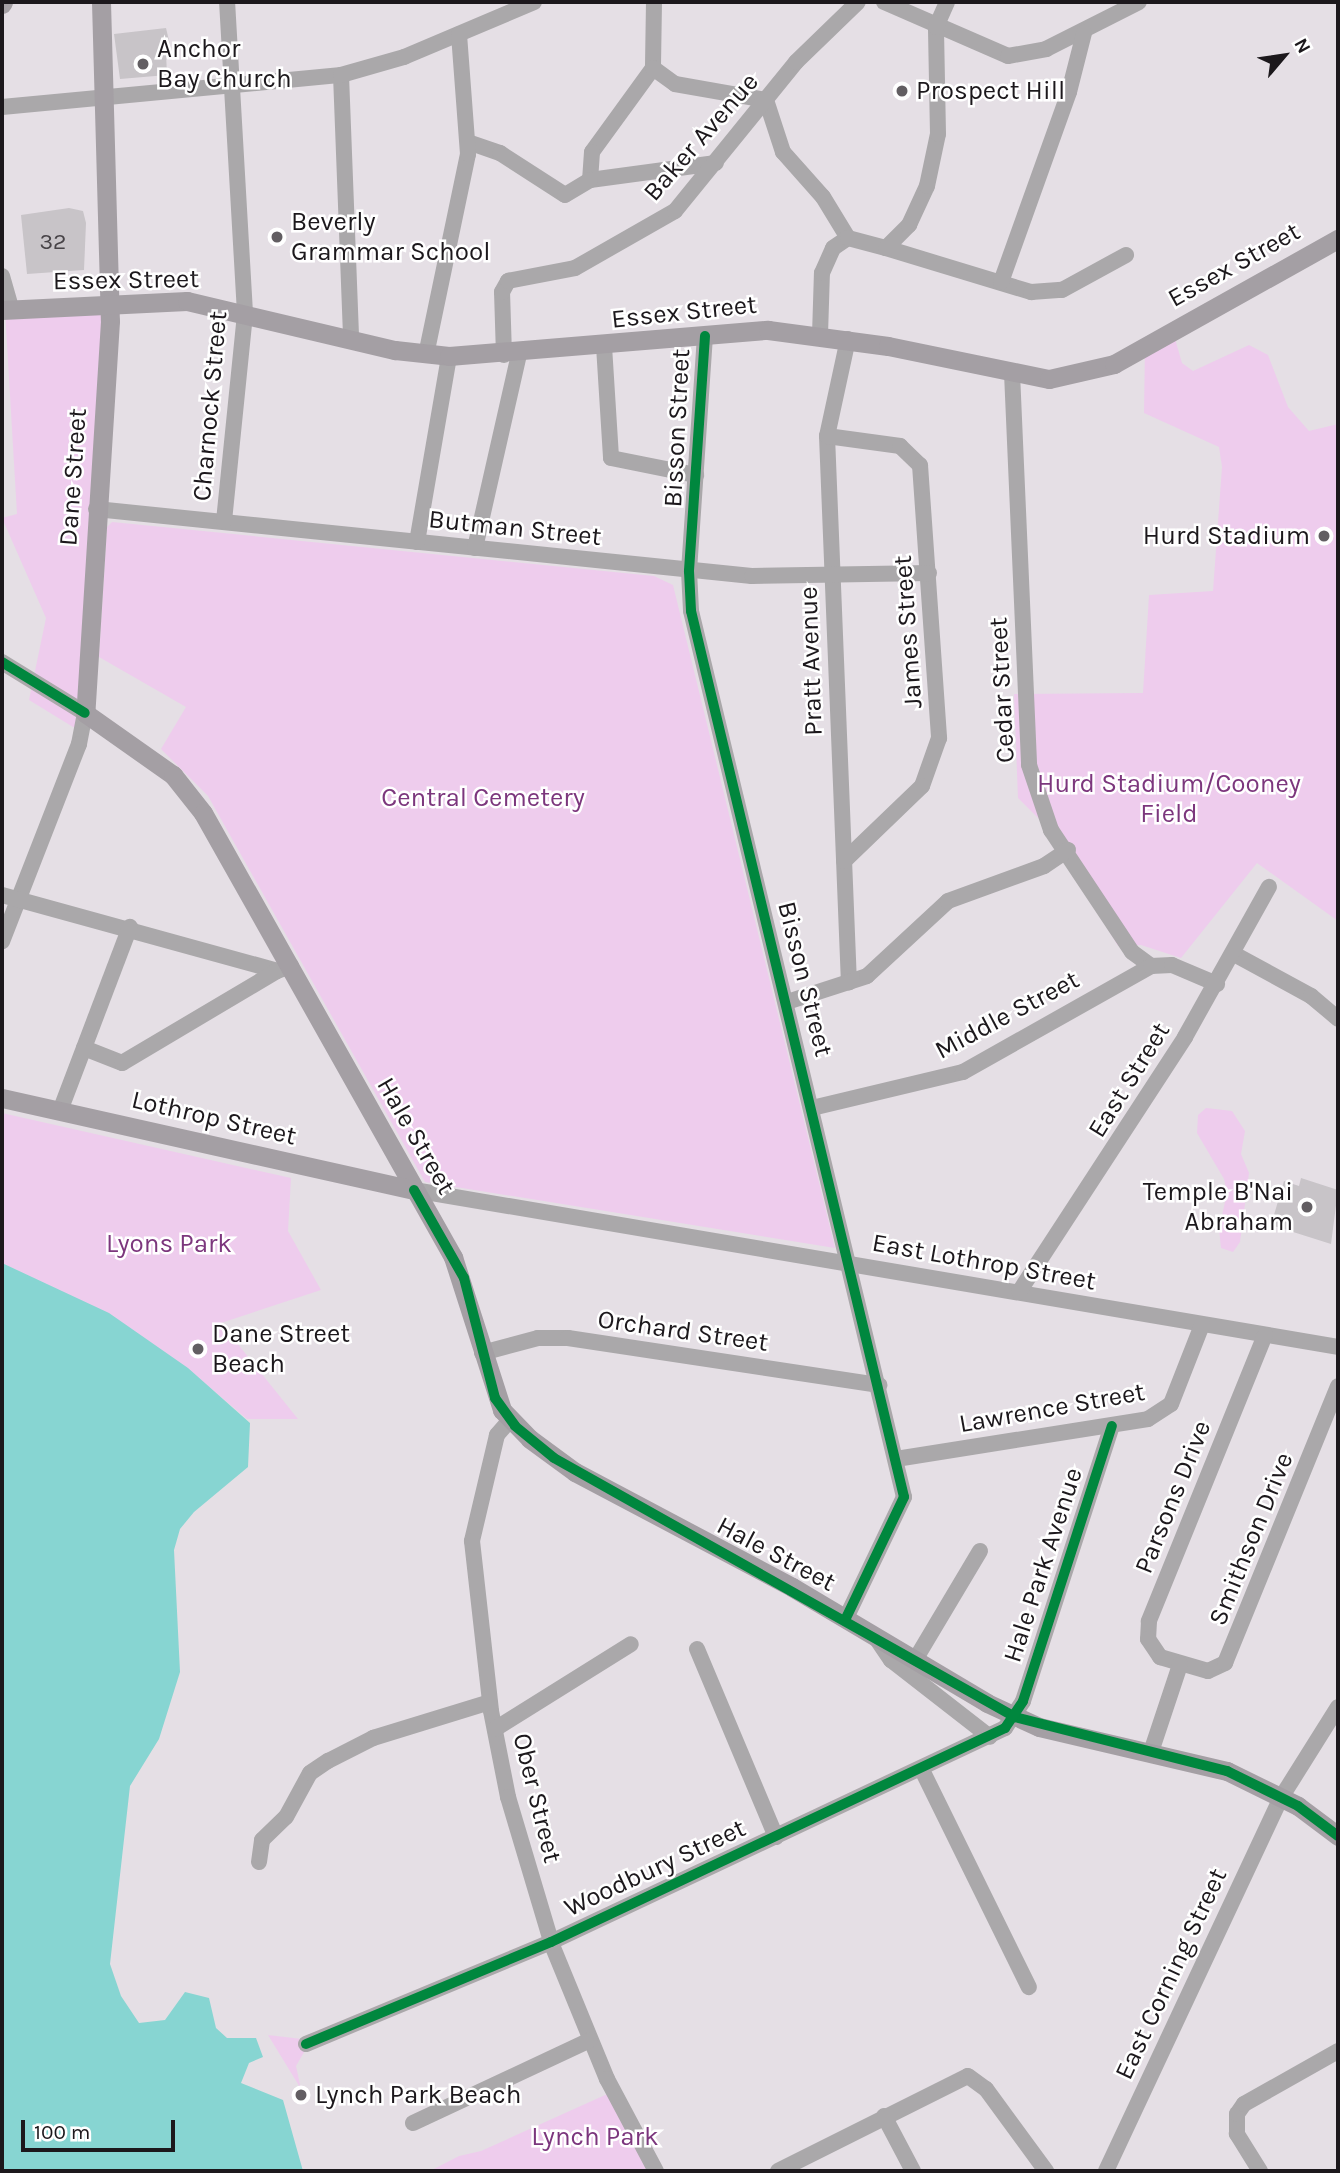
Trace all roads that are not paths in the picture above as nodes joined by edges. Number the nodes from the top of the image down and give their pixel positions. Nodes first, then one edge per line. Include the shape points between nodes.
1 (101, 2) edge
2 (227, 2) edge
3 (534, 2) edge
4 (654, 2) edge
5 (858, 2) edge
6 (884, 2) edge
7 (947, 2) edge
8 (1139, 2) edge
9 (936, 27) junction
10 (1084, 33) junction
11 (459, 34) junction
12 (653, 68) junction
13 (341, 75) junction
14 (232, 86) junction
15 (104, 97) junction
16 (766, 100) junction
17 (2, 107) edge
18 (468, 142) junction
19 (716, 163) junction
20 (590, 180) junction
21 (848, 238) junction
22 (1338, 239) edge
23 (886, 248) junction
24 (1126, 255) dead end
25 (2, 276) edge
26 (1001, 282) junction
27 (110, 305) junction
28 (7, 310) edge
29 (245, 313) junction
30 (820, 335) junction
31 (705, 336) junction
32 (848, 339) junction
33 (351, 340) junction
34 (604, 346) junction
35 (512, 354) junction
36 (426, 355) junction
37 (449, 356) junction
38 (1012, 373) junction
39 (827, 436) junction
40 (696, 475) junction
41 (96, 509) junction
42 (224, 521) junction
43 (417, 542) junction
44 (475, 548) junction
45 (689, 571) junction
46 (929, 573) junction
47 (834, 577) junction
48 (2, 662) edge
49 (85, 713) junction
50 (1068, 850) junction
51 (844, 861) junction
52 (1269, 887) dead end
53 (2, 895) edge
54 (19, 900) junction
55 (130, 928) junction
56 (2, 942) edge
57 (1234, 954) junction
58 (1151, 966) junction
59 (284, 968) junction
60 (849, 983) junction
61 (1217, 984) junction
62 (787, 1002) junction
63 (1338, 1019) edge
64 (84, 1048) junction
65 (2, 1098) edge
66 (812, 1108) junction
67 (60, 1111) junction
68 (414, 1190) junction
69 (850, 1264) junction
70 (1019, 1292) junction
71 (1202, 1325) junction
72 (1265, 1335) junction
73 (1338, 1347) edge
74 (482, 1353) junction
75 (879, 1385) junction
76 (1338, 1386) edge
77 (510, 1420) junction
78 (1112, 1426) junction
79 (896, 1460) junction
80 (980, 1551) dead end
81 (846, 1618) junction
82 (875, 1636) junction
83 (631, 1644) dead end
84 (697, 1649) dead end
85 (915, 1660) junction
86 (1180, 1665) junction
87 (490, 1702) junction
88 (1338, 1707) edge
89 (1015, 1717) junction
90 (495, 1729) junction
91 (990, 1737) junction
92 (1151, 1752) junction
93 (922, 1770) junction
94 (1281, 1797) junction
95 (1335, 1829) edge
96 (776, 1838) junction
97 (259, 1862) dead end
98 (551, 1942) junction
99 (1029, 1987) dead end
100 (590, 2040) junction
101 (306, 2044) dead end
102 (1338, 2051) edge
103 (884, 2116) junction
104 (414, 2123) dead end
105 (656, 2171) edge
106 (778, 2171) edge
107 (913, 2171) edge
108 (1046, 2171) edge
109 (1108, 2171) edge
110 (1123, 2171) edge
111 (1260, 2171) edge

1 - 15 main road, Dane Street
2 - 14 street, Charnock Street
3 - 11 street
4 - 12 street
5 - 16 street, Baker Avenue via 816,39
6 - 9 street
7 - 9 street
8 - 10 street
9 - 10 street via 1008,56 1046,49
9 - 23 street via 935,162 909,225
10 - 26 street via 1069,92
11 - 13 street
11 - 18 street
12 - 16 street via 675,85
12 - 20 street via 592,152
13 - 14 street
13 - 33 street
14 - 15 street
14 - 29 street, Charnock Street
15 - 17 street
15 - 27 main road, Dane Street
16 - 19 street, Baker Avenue
16 - 21 street via 783,152 823,197
18 - 20 street via 500,153 565,195
18 - 36 street
19 - 20 street
19 - 35 street, Baker Avenue via 661,222 575,268 508,281 502,292
21 - 23 street
21 - 30 street via 826,258
22 - 38 main road, Essex Street via 1114,364 1072,378
23 - 26 street
24 - 26 street via 1062,290 1031,292
25 - 28 street
27 - 28 main road, Essex Street
27 - 29 main road, Essex Street via 187,301
27 - 41 main road, Dane Street
29 - 33 main road, Essex Street
29 - 42 street, Charnock Street
30 - 31 main road, Essex Street via 768,330
30 - 32 main road, Essex Street
31 - 34 main road, Essex Street
31 - 40 street, Bisson Street
32 - 38 main road, Essex Street
32 - 39 street, Pratt Avenue
33 - 36 main road, Essex Street
34 - 35 main road, Essex Street
34 - 40 street via 611,458
35 - 37 main road, Essex Street
35 - 44 street
36 - 37 main road, Essex Street
37 - 43 street
38 - 50 street, Cedar Street via 1029,765 1044,816
39 - 46 street, James Street via 900,446 915,455 923,484
39 - 47 street, Pratt Avenue
40 - 45 street, Bisson Street
41 - 42 street, Butman Street
41 - 49 main road, Dane Street
42 - 43 street, Butman Street
43 - 44 street, Butman Street
44 - 45 street, Butman Street
45 - 47 street, Butman Street
45 - 62 street, Bisson Street via 691,611
46 - 47 street, Butman Street
46 - 51 street, James Street via 936,757 922,786
47 - 51 street, Pratt Avenue
48 - 49 street, Hale Street
49 - 54 street, Dane Street via 79,744
49 - 59 main road, Hale Street via 184,786
50 - 58 street, Cedar Street via 1132,951
50 - 60 street via 1044,866 948,901 882,965
51 - 60 street, Pratt Avenue
52 - 57 street, East Street
53 - 54 street
54 - 55 street
54 - 56 street, Dane Street
55 - 59 street
55 - 64 street
57 - 61 street, East Street
57 - 63 street via 1311,996
58 - 61 street via 1172,965
58 - 66 street, Middle Street via 963,1072
59 - 64 street via 122,1063
59 - 68 main road, Hale Street
60 - 62 street
61 - 70 street, East Street
62 - 66 street, Bisson Street
64 - 67 street
65 - 67 main road, Lothrop Street
66 - 69 street, Bisson Street
67 - 68 main road, Lothrop Street
68 - 69 street, East Lothrop Street
68 - 74 main road, Hale Street via 464,1278
69 - 70 street, East Lothrop Street
69 - 75 street, Bisson Street
70 - 71 street, East Lothrop Street
71 - 72 street, East Lothrop Street
71 - 78 street, Lawrence Street via 1171,1404 1148,1419
72 - 73 street, East Lothrop Street
72 - 86 street, Parsons Drive via 1149,1621 1152,1650
74 - 75 street, Orchard Street via 538,1338 568,1338
74 - 77 main road, Hale Street via 495,1398
75 - 79 street, Bisson Street
76 - 86 street, Smithson Drive via 1236,1646 1218,1668
77 - 81 main road, Hale Street via 590,1481
77 - 87 street, Ober Street via 497,1435 472,1540
78 - 79 street, Lawrence Street
78 - 89 street, Hale Park Avenue
79 - 81 street, Bisson Street via 902,1506
80 - 85 street
81 - 82 main road, Hale Street
82 - 85 main road, Hale Street
82 - 91 street, Hale Street via 891,1660
83 - 90 street
84 - 96 street
85 - 89 main road, Hale Street
86 - 92 street
87 - 90 street, Ober Street
87 - 97 street via 373,1738 310,1773 286,1817 262,1840
88 - 94 street, East Corning Street
89 - 91 street, Woodbury Street
89 - 92 main road, Hale Street
90 - 98 street, Ober Street via 519,1839
91 - 93 street, Woodbury Street
92 - 94 main road, Hale Street via 1227,1772
93 - 96 street, Woodbury Street
93 - 99 street
94 - 95 main road, Hale Street
94 - 109 street, East Corning Street
96 - 98 street, Woodbury Street
98 - 100 street, Ober Street
98 - 101 street, Woodbury Street
100 - 104 street
100 - 105 street, Ober Street
102 - 111 street via 1244,2104 1237,2114 1237,2134
103 - 106 street
103 - 107 street
103 - 108 street via 960,2077 977,2079
109 - 110 street

